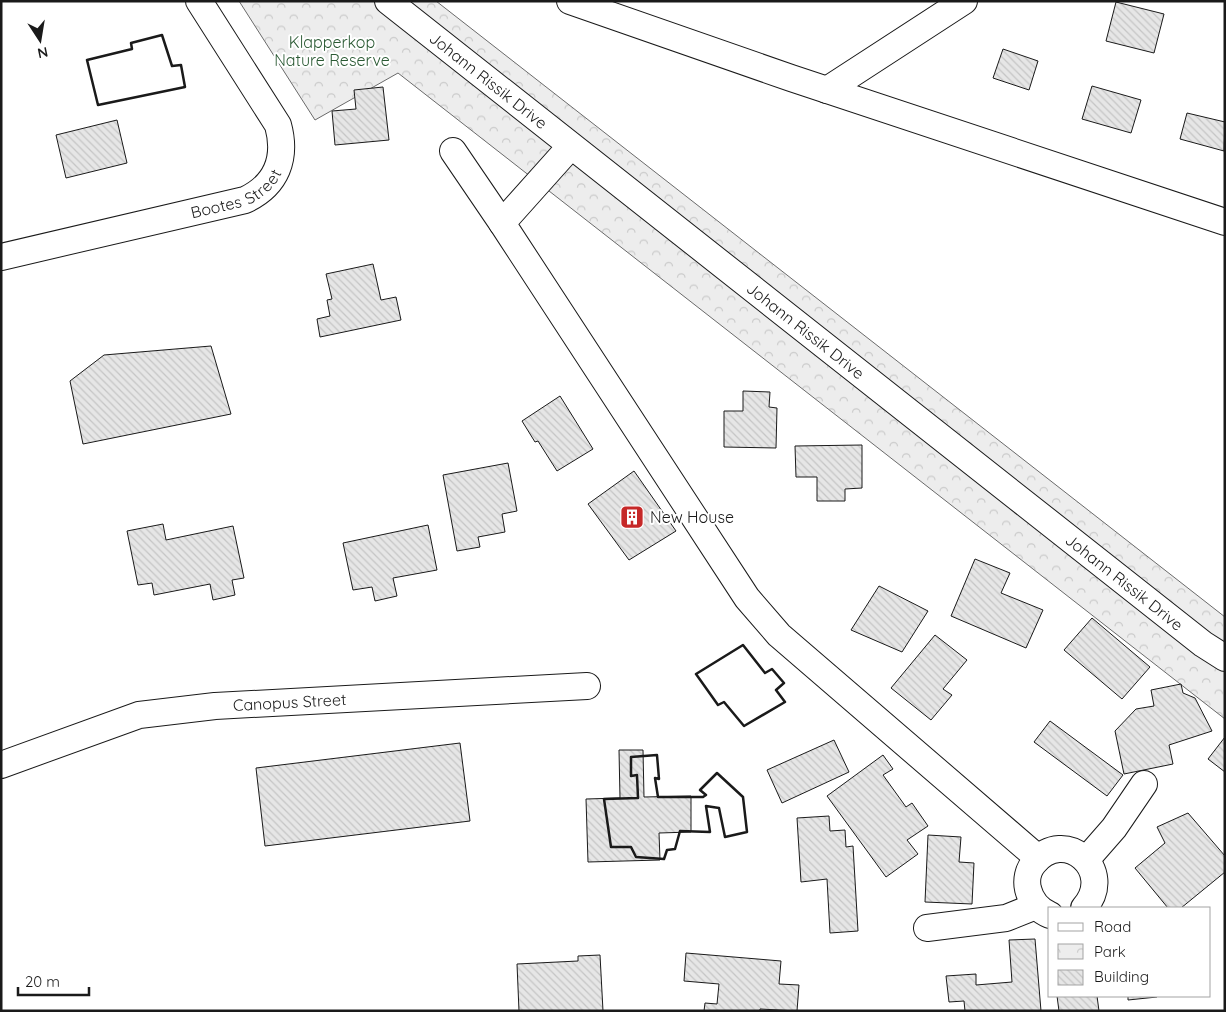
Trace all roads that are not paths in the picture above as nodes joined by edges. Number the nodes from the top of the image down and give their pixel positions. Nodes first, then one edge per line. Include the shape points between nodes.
1 (198, 1) edge
2 (388, 1) edge
3 (570, 1) edge
4 (964, 1) edge
5 (827, 90) junction
6 (570, 147) junction
7 (452, 151) dead end
8 (1225, 222) edge
9 (502, 223) junction
10 (1, 257) edge
11 (1225, 658) edge
12 (587, 686) dead end
13 (1, 765) edge
14 (1144, 784) dead end
15 (1038, 858) junction
16 (1086, 860) junction
17 (1085, 907) edge
18 (1043, 910) edge
19 (927, 928) dead end

1 - 10 street, Bootes Street via 278,125 281,160 268,186 245,200
2 - 6 street, Johann Rissik Drive
3 - 5 street
4 - 5 street
5 - 8 street
6 - 9 street
6 - 11 street, Johann Rissik Drive
7 - 9 street
9 - 15 street via 763,619
12 - 13 street, Canopus Street via 163,711 139,715
14 - 16 street via 1114,828
15 - 16 street via 1057,849 1078,853
15 - 18 street via 1031,866 1028,882 1030,897
16 - 17 street via 1095,879 1091,900
18 - 19 street

